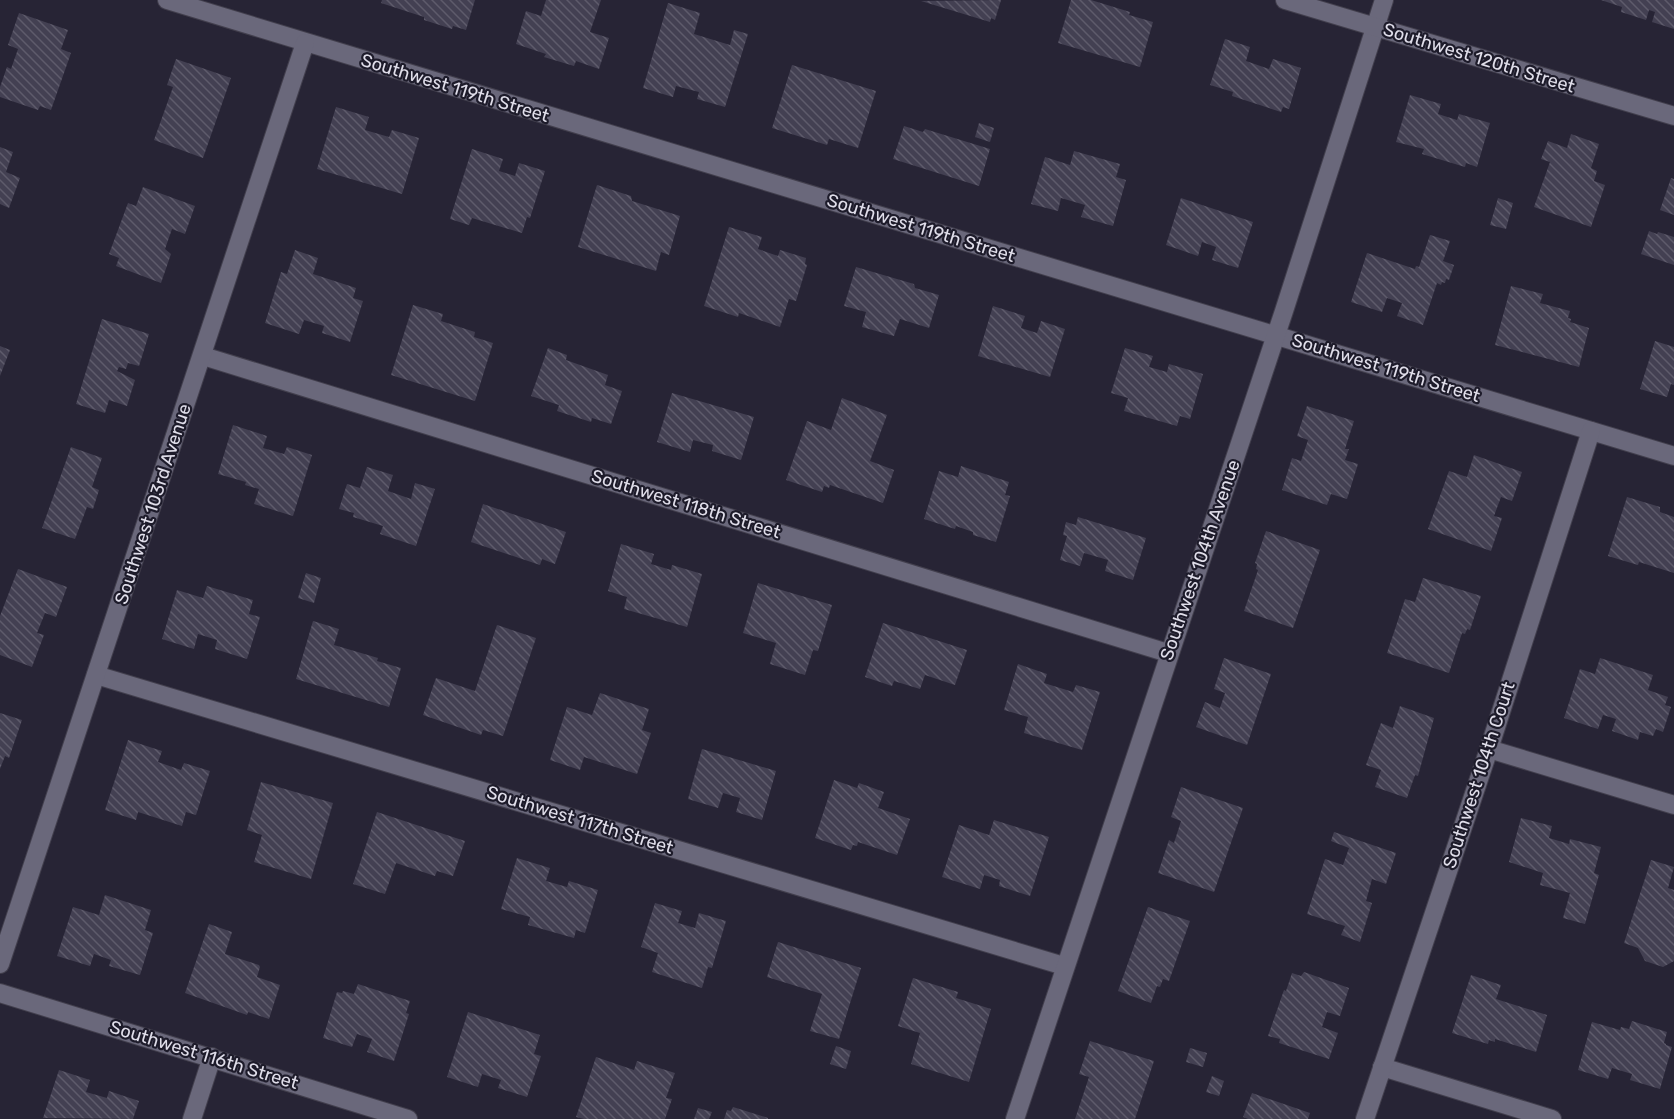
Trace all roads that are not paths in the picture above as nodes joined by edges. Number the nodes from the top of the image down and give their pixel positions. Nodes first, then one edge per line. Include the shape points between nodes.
1 (167, 0) edge
2 (1285, 0) edge
3 (1383, 0) edge
4 (1374, 26) junction
5 (305, 43) junction
6 (1674, 117) edge
7 (1276, 335) junction
8 (202, 356) junction
9 (1591, 431) junction
10 (1674, 456) edge
11 (1168, 653) junction
12 (96, 675) junction
13 (1489, 749) junction
14 (1674, 805) edge
15 (0, 964) edge
16 (1064, 966) junction
17 (0, 993) edge
18 (212, 1057) junction
19 (1382, 1067) junction
20 (192, 1119) edge
21 (408, 1119) edge
22 (1015, 1119) edge
23 (1365, 1119) edge
24 (1552, 1119) edge

1 - 5 street, Southwest 119th Street
2 - 4 street, Southwest 120th Street
3 - 4 street, Southwest 104th Avenue
4 - 6 street, Southwest 120th Street
4 - 7 street, Southwest 104th Avenue
5 - 7 street, Southwest 119th Street
5 - 8 street, Southwest 103rd Avenue
7 - 9 street, Southwest 119th Street
7 - 11 street, Southwest 104th Avenue
8 - 11 street, Southwest 118th Street
8 - 12 street, Southwest 103rd Avenue
9 - 10 street, Southwest 119th Street
9 - 13 street, Southwest 104th Court
11 - 16 street, Southwest 104th Avenue
12 - 15 street, Southwest 103rd Avenue
12 - 16 street, Southwest 117th Street
13 - 14 street
13 - 19 street, Southwest 104th Court
16 - 22 street, Southwest 104th Avenue
17 - 18 street, Southwest 116th Street
18 - 20 street
18 - 21 street, Southwest 116th Street
19 - 23 street, Southwest 104th Court
19 - 24 street

